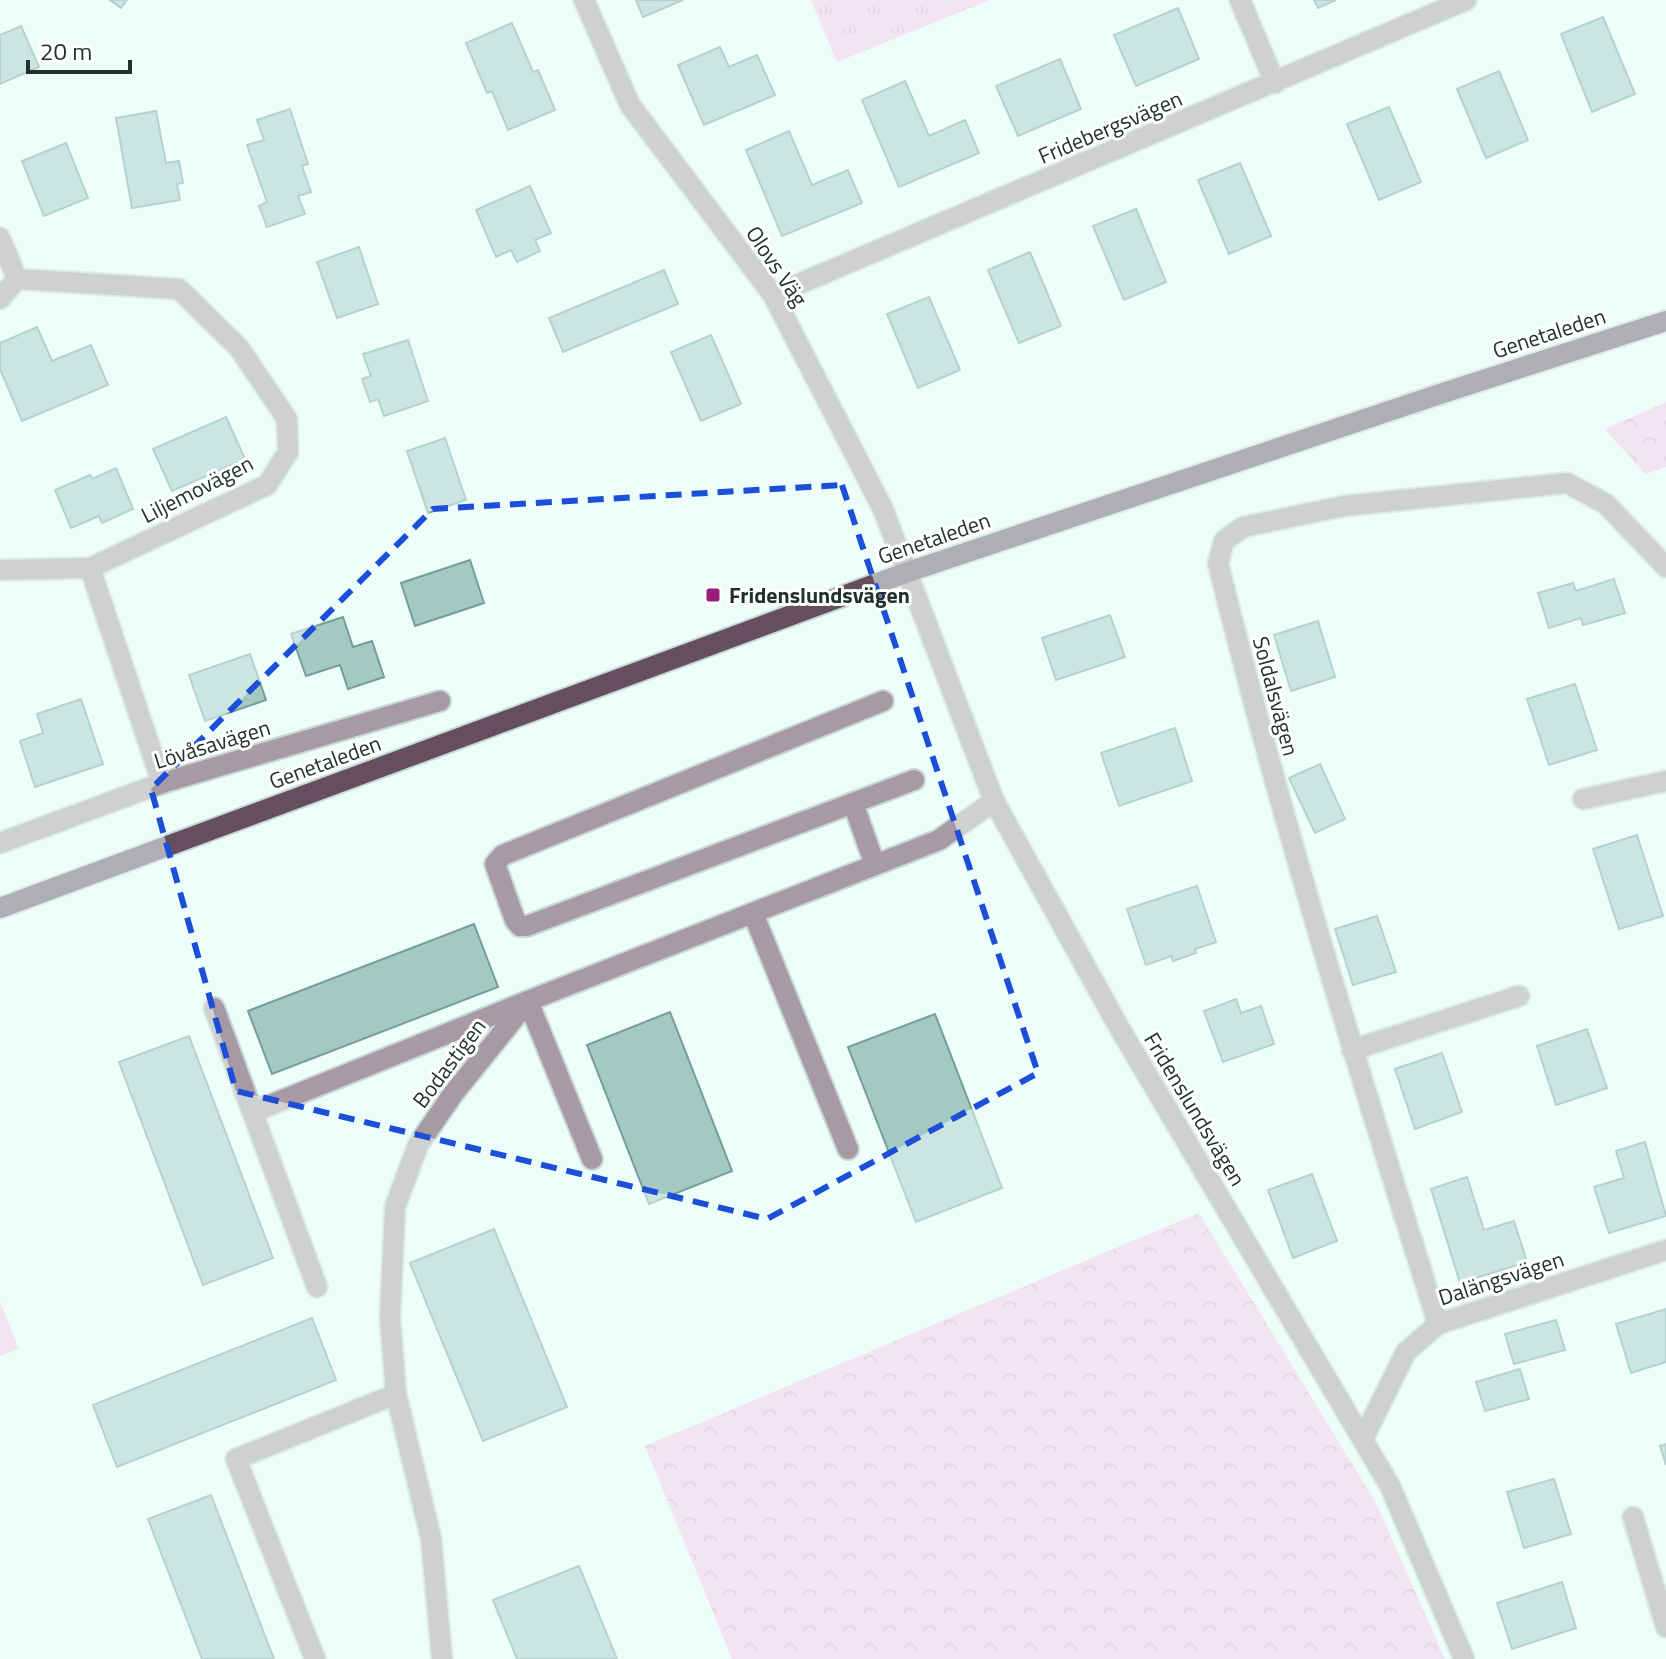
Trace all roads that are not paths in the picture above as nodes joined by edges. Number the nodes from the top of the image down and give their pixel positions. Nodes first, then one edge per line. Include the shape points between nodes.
1 (584, 0) edge
2 (1240, 0) edge
3 (1466, 0) edge
4 (1275, 83) junction
5 (0, 238) edge
6 (17, 279) junction
7 (773, 295) junction
8 (0, 299) edge
9 (1666, 321) edge
10 (1666, 567) edge
11 (90, 568) junction
12 (0, 570) edge
13 (908, 572) junction
14 (440, 701) dead end
15 (883, 701) dead end
16 (914, 780) dead end
17 (1666, 781) edge
18 (162, 783) junction
19 (1583, 799) dead end
20 (994, 801) junction
21 (853, 803) junction
22 (0, 843) edge
23 (875, 865) junction
24 (0, 908) edge
25 (753, 913) junction
26 (1519, 996) dead end
27 (528, 1001) junction
28 (214, 1008) dead end
29 (1352, 1050) junction
30 (253, 1112) junction
31 (848, 1149) dead end
32 (592, 1159) dead end
33 (1666, 1250) edge
34 (317, 1287) dead end
35 (1438, 1324) junction
36 (396, 1394) junction
37 (1363, 1439) junction
38 (1633, 1517) dead end
39 (1666, 1627) edge
40 (315, 1659) edge
41 (442, 1659) edge
42 (1464, 1659) edge

1 - 7 street, Olovs Väg via 630,105
2 - 4 street
3 - 4 street, Fridebergsvägen
4 - 7 street, Fridebergsvägen
5 - 6 street
6 - 8 street
6 - 11 street, Liljemovägen via 179,289 239,348 287,419 288,452 267,485
7 - 13 street, Olovs Väg via 883,509
9 - 13 main road, Genetaleden
10 - 29 street, Soldalsvägen via 1606,504 1567,483 1344,506 1243,527 1224,541 1218,563 1256,721
11 - 12 street, Liljemovägen
11 - 18 street
13 - 20 street, Fridenslundsvägen
13 - 24 main road, Genetaleden
14 - 18 street, Lövåsavägen
15 - 21 street via 503,855 495,864 515,920 527,926
16 - 21 street
17 - 19 street
18 - 22 street, Lövåsavägen
20 - 23 street, Bodastigen via 939,840
20 - 37 street, Fridenslundsvägen via 1120,1029
21 - 23 street
23 - 25 street, Bodastigen
25 - 27 street, Bodastigen
25 - 31 street
26 - 29 street
27 - 30 street
27 - 32 street
27 - 36 street, Bodastigen via 418,1145 395,1207 390,1318
28 - 30 street
29 - 35 street, Soldalsvägen
30 - 34 street
33 - 35 street, Dalängsvägen
35 - 37 street, Dalängsvägen via 1406,1352
36 - 40 street via 236,1459
36 - 41 street, Bodastigen via 431,1538
37 - 42 street, Fridenslundsvägen via 1390,1486
38 - 39 street

